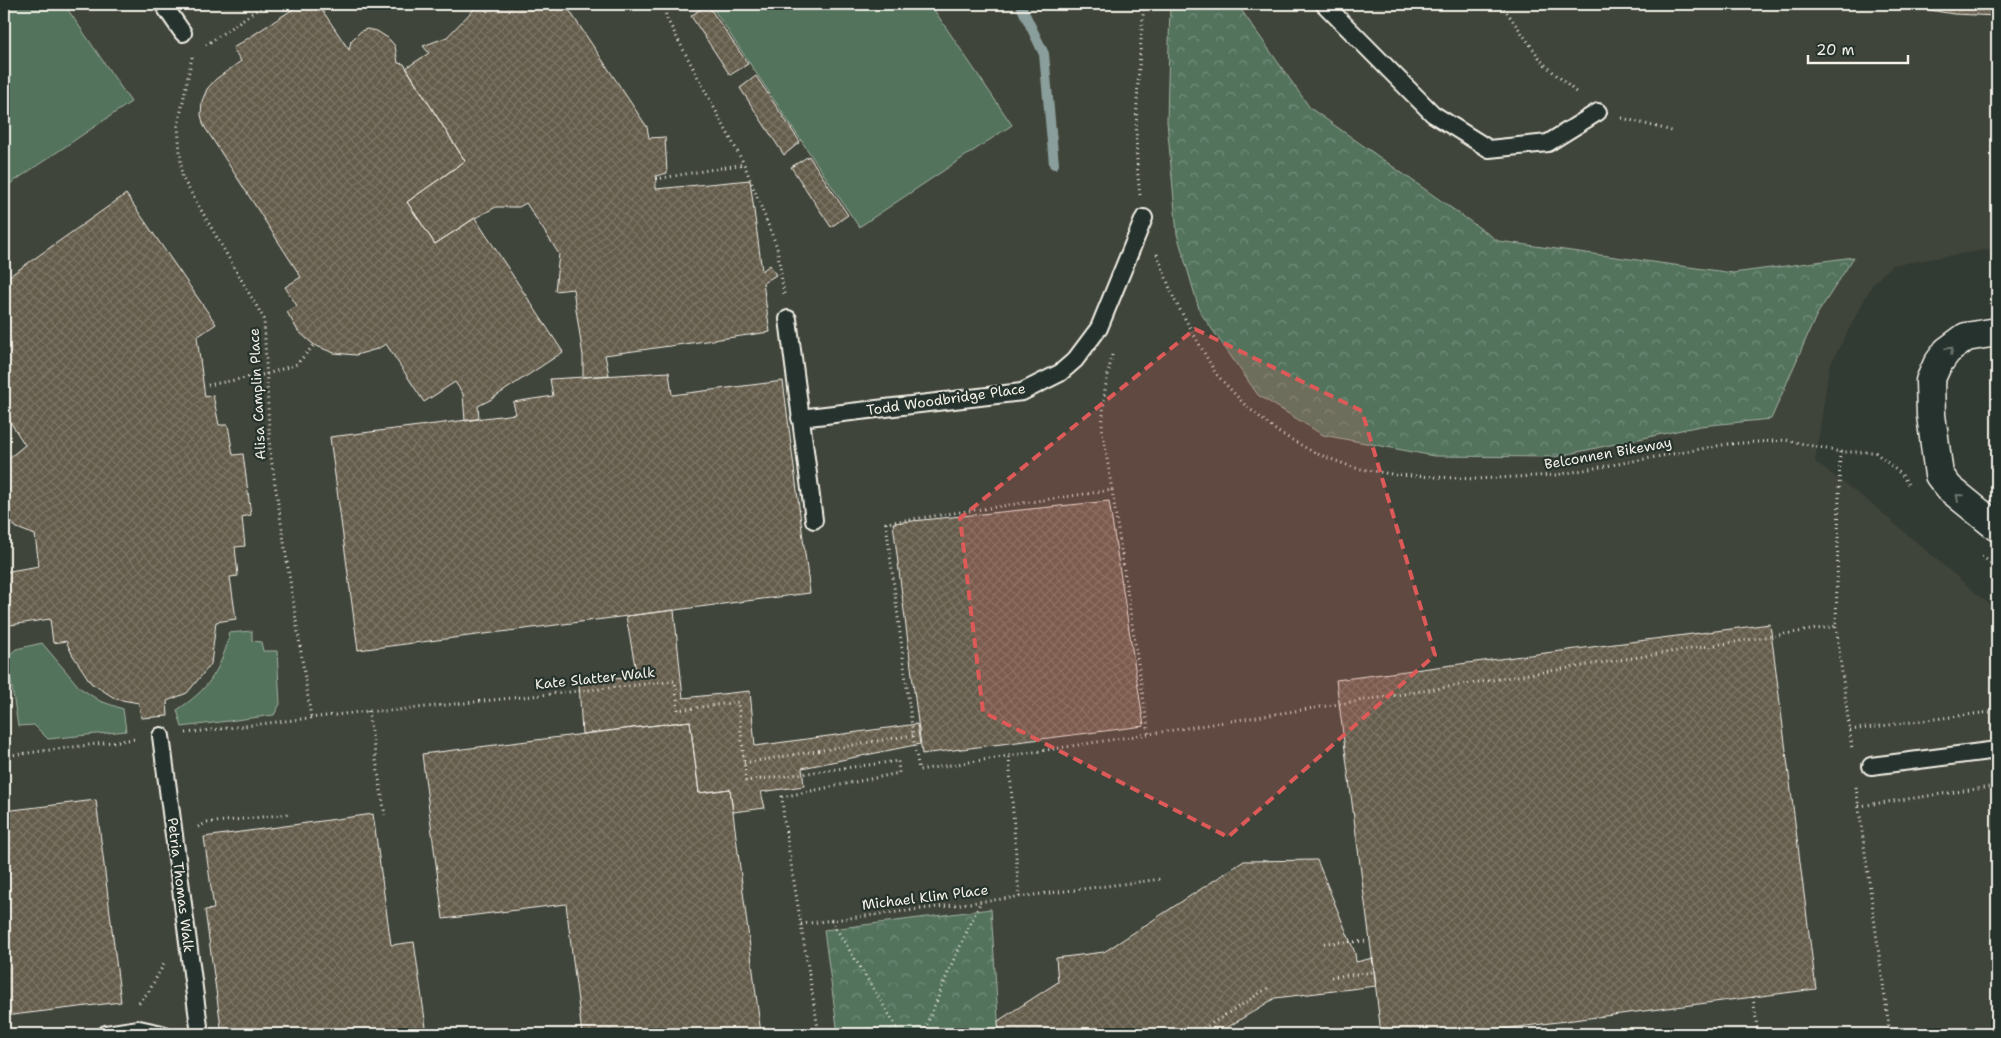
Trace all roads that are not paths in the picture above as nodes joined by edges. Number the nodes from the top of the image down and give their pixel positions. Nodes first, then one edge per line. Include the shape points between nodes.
1 (163, 4) edge
2 (1324, 4) edge
3 (183, 33) road end
4 (1598, 112) road end
5 (1144, 218) road end
6 (788, 319) road end
7 (1997, 332) edge
8 (800, 418) junction
9 (814, 520) dead end
10 (1997, 527) edge
11 (161, 736) road end
12 (1997, 750) edge
13 (1871, 766) dead end
14 (111, 1034) edge
15 (162, 1034) edge
16 (200, 1034) edge

1 - 3 lane
2 - 4 lane via 1432,114 1488,149 1548,143
5 - 8 lane, Todd Woodbridge Place via 1100,328 1060,374 1022,392
6 - 8 lane
10 -> 7 street via 1949,488 1939,475 1930,415 1930,380 1947,351 1966,337
8 - 9 lane
11 - 16 lane, Petria Thomas Walk
12 - 13 lane
14 - 15 lane via 139,1030

